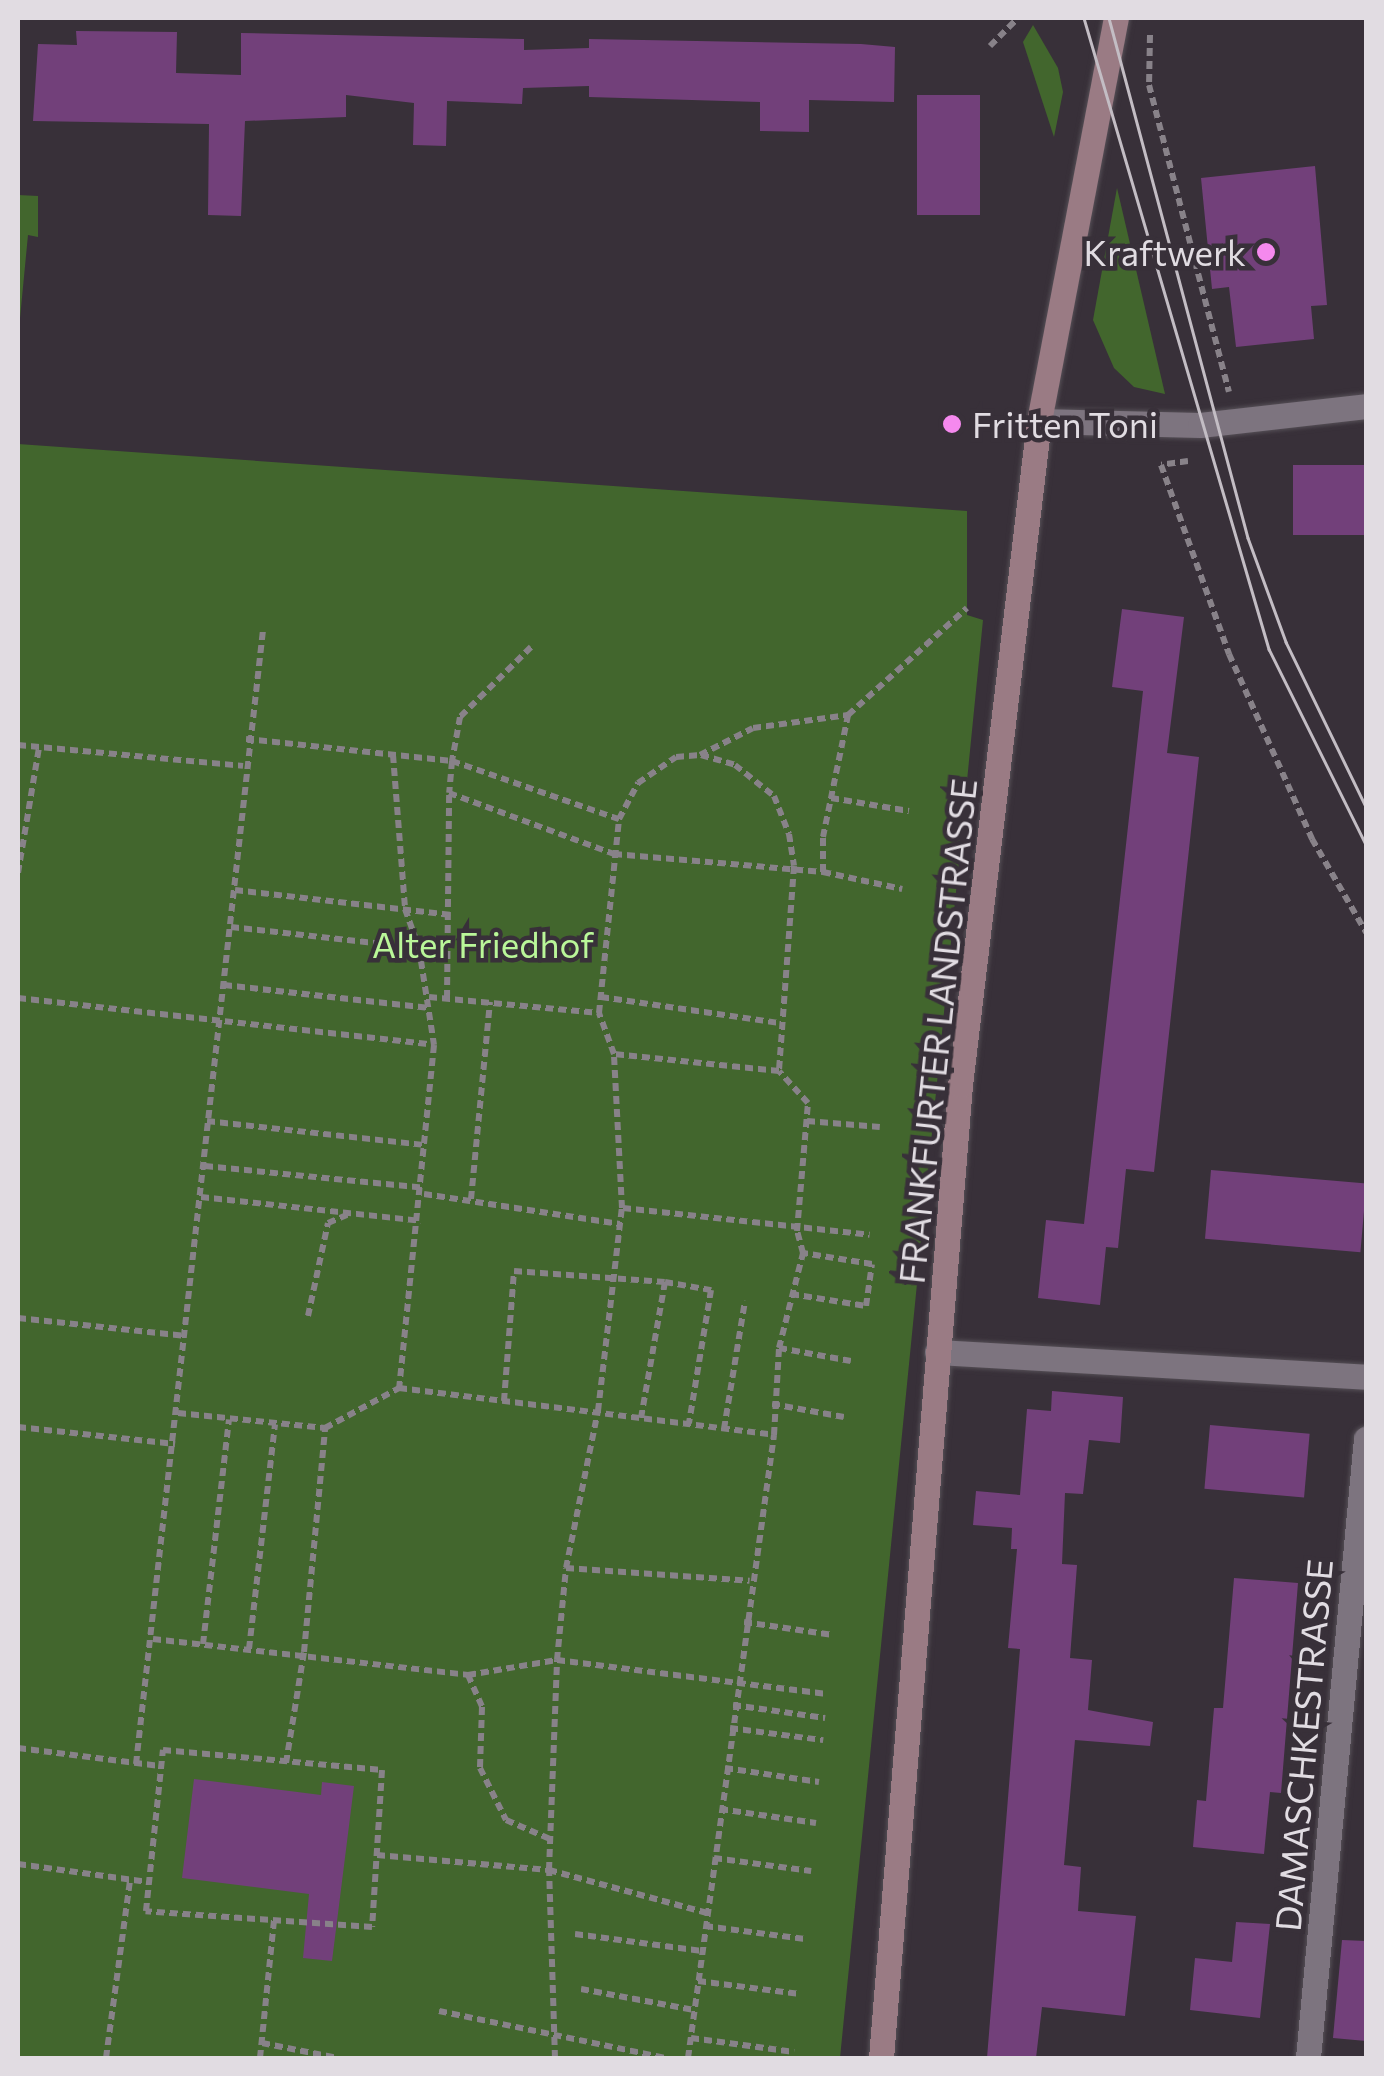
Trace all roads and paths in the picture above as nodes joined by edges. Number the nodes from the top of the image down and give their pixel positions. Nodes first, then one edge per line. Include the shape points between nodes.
1 (1018, 18) edge
2 (1116, 18) edge
3 (1150, 24) dead end
4 (990, 46) dead end
5 (1366, 406) edge
6 (1040, 421) junction
7 (1237, 422) junction
8 (1161, 465) dead end
9 (966, 608) dead end
10 (264, 630) dead end
11 (531, 647) dead end
12 (848, 715) junction
13 (246, 738) junction
14 (18, 745) edge
15 (38, 748) junction
16 (393, 755) junction
17 (700, 755) junction
18 (452, 762) junction
19 (449, 792) junction
20 (831, 798) junction
21 (910, 811) dead end
22 (619, 820) junction
23 (614, 854) junction
24 (794, 866) junction
25 (823, 872) junction
26 (18, 873) edge
27 (902, 888) dead end
28 (235, 890) junction
29 (405, 910) junction
30 (453, 915) junction
31 (231, 927) junction
32 (1366, 932) edge
33 (420, 948) junction
34 (224, 985) junction
35 (429, 997) junction
36 (601, 997) junction
37 (18, 998) edge
38 (447, 998) junction
39 (490, 1002) junction
40 (430, 1008) junction
41 (599, 1013) junction
42 (215, 1020) junction
43 (780, 1023) junction
44 (434, 1045) junction
45 (614, 1054) junction
46 (779, 1071) junction
47 (207, 1121) junction
48 (808, 1121) junction
49 (880, 1127) dead end
50 (426, 1145) junction
51 (205, 1166) junction
52 (424, 1191) junction
53 (202, 1197) junction
54 (472, 1199) junction
55 (622, 1208) junction
56 (348, 1214) junction
57 (421, 1221) junction
58 (620, 1224) junction
59 (797, 1231) junction
60 (870, 1235) dead end
61 (803, 1253) junction
62 (614, 1278) junction
63 (665, 1282) junction
64 (791, 1294) junction
65 (746, 1301) dead end
66 (308, 1316) dead end
67 (18, 1318) edge
68 (186, 1336) junction
69 (780, 1348) junction
70 (937, 1352) junction
71 (851, 1362) dead end
72 (1366, 1377) edge
73 (399, 1388) junction
74 (504, 1401) junction
75 (772, 1404) junction
76 (598, 1411) junction
77 (178, 1413) junction
78 (844, 1417) dead end
79 (229, 1418) junction
80 (641, 1418) junction
81 (275, 1424) junction
82 (690, 1424) junction
83 (18, 1427) edge
84 (325, 1428) junction
85 (724, 1429) junction
86 (774, 1435) junction
87 (1366, 1439) edge
88 (174, 1444) junction
89 (566, 1568) junction
90 (750, 1581) junction
91 (744, 1622) junction
92 (833, 1635) dead end
93 (154, 1639) junction
94 (203, 1644) junction
95 (249, 1649) junction
96 (304, 1652) junction
97 (558, 1660) junction
98 (468, 1675) junction
99 (736, 1681) junction
100 (827, 1694) dead end
101 (733, 1705) junction
102 (825, 1718) dead end
103 (730, 1728) junction
104 (823, 1740) dead end
105 (18, 1748) edge
106 (286, 1763) junction
107 (136, 1764) junction
108 (160, 1766) junction
109 (726, 1768) junction
110 (819, 1782) dead end
111 (720, 1810) junction
112 (816, 1822) dead end
113 (550, 1839) junction
114 (377, 1855) junction
115 (714, 1858) junction
116 (18, 1864) edge
117 (549, 1870) junction
118 (811, 1871) dead end
119 (130, 1880) junction
120 (148, 1882) junction
121 (707, 1913) junction
122 (274, 1920) junction
123 (705, 1926) junction
124 (575, 1934) dead end
125 (805, 1939) dead end
126 (702, 1951) junction
127 (698, 1981) junction
128 (580, 1989) dead end
129 (800, 1994) dead end
130 (694, 2010) junction
131 (439, 2011) dead end
132 (552, 2034) junction
133 (691, 2038) junction
134 (262, 2043) junction
135 (794, 2052) dead end
136 (106, 2058) edge
137 (260, 2058) edge
138 (338, 2058) edge
139 (555, 2058) edge
140 (665, 2058) edge
141 (688, 2058) edge
142 (881, 2058) edge
143 (1308, 2058) edge

1 - 4 path
2 - 6 main road, FRANKFURTER LANDSTRASSE
3 - 7 path via 1149,85
5 - 7 street
6 - 7 street via 1158,427
6 - 70 main road, FRANKFURTER LANDSTRASSE via 960,1085
8 - 32 path via 1229,654 1312,839
9 - 12 path
10 - 13 path
11 - 18 path via 460,717
12 - 17 path via 752,728
12 - 20 path
13 - 15 path via 242,770
13 - 16 path
13 - 28 path
14 - 15 path
15 - 26 path
16 - 18 path
16 - 29 path
17 - 22 path via 676,757 638,782
17 - 24 path via 735,765 774,796
18 - 19 path
18 - 22 path
19 - 23 path
19 - 30 path
20 - 21 path
20 - 25 path
22 - 23 path
23 - 24 path
23 - 36 path
24 - 25 path
24 - 43 path
25 - 27 path
28 - 29 path
28 - 31 path
29 - 30 path
29 - 33 path
30 - 38 path
31 - 33 path
31 - 34 path
33 - 35 path
34 - 40 path
34 - 42 path
35 - 38 path
35 - 40 path
36 - 41 path
36 - 43 path
37 - 42 path
38 - 39 path
39 - 41 path
39 - 54 path
40 - 44 path
41 - 45 path
42 - 44 path
42 - 47 path
43 - 46 path
44 - 50 path
45 - 46 path
45 - 55 path
46 - 48 path via 808,1103
47 - 50 path
47 - 51 path
48 - 49 path
48 - 59 path
50 - 52 path
51 - 52 path
51 - 53 path
52 - 54 path
52 - 57 path
53 - 56 path
53 - 68 path
54 - 58 path
55 - 58 path
55 - 59 path
56 - 57 path
56 - 66 path via 328,1223
57 - 73 path
58 - 62 path
59 - 60 path
59 - 61 path
61 - 64 path
61 - 64 path via 872,1264 866,1306
62 - 63 path
62 - 74 path via 514,1271
62 - 76 path
63 - 80 path
63 - 82 path via 712,1290
64 - 69 path
65 - 85 path
67 - 68 path
68 - 77 path
69 - 71 path
69 - 75 path
70 - 72 street
70 - 142 main road, FRANKFURTER LANDSTRASSE
73 - 74 path
73 - 84 path
74 - 76 path
75 - 78 path
75 - 86 path
76 - 80 path
76 - 89 path
77 - 79 path
77 - 88 path
79 - 81 path
79 - 94 path
80 - 82 path
81 - 84 path
81 - 95 path
82 - 85 path
83 - 88 path
84 - 96 path
85 - 86 path
86 - 90 path
87 - 143 street, DAMASCHKESTRASSE
88 - 93 path
89 - 90 path
89 - 97 path
90 - 91 path
91 - 92 path
91 - 99 path
93 - 94 path
93 - 107 path
94 - 95 path
95 - 96 path
96 - 98 path
96 - 106 path
97 - 98 path
97 - 99 path
97 - 113 path
98 - 113 path via 482,1706 480,1768 506,1820
99 - 100 path
99 - 101 path
101 - 102 path
101 - 103 path
103 - 104 path
103 - 109 path
105 - 107 path
106 - 108 path via 163,1750
106 - 114 path via 382,1770
107 - 108 path
108 - 120 path
109 - 110 path
109 - 111 path
111 - 112 path
111 - 115 path
113 - 117 path
114 - 117 path
114 - 122 path via 372,1926
115 - 118 path
115 - 121 path
116 - 119 path
117 - 121 path
117 - 132 path
119 - 120 path
119 - 136 path
120 - 122 path via 146,1911
121 - 123 path
122 - 134 path
123 - 125 path
123 - 126 path
124 - 126 path
126 - 127 path
127 - 129 path
127 - 130 path
128 - 130 path
130 - 133 path
131 - 132 path
132 - 139 path
132 - 140 path
133 - 135 path
133 - 141 path
134 - 137 path
134 - 138 path

